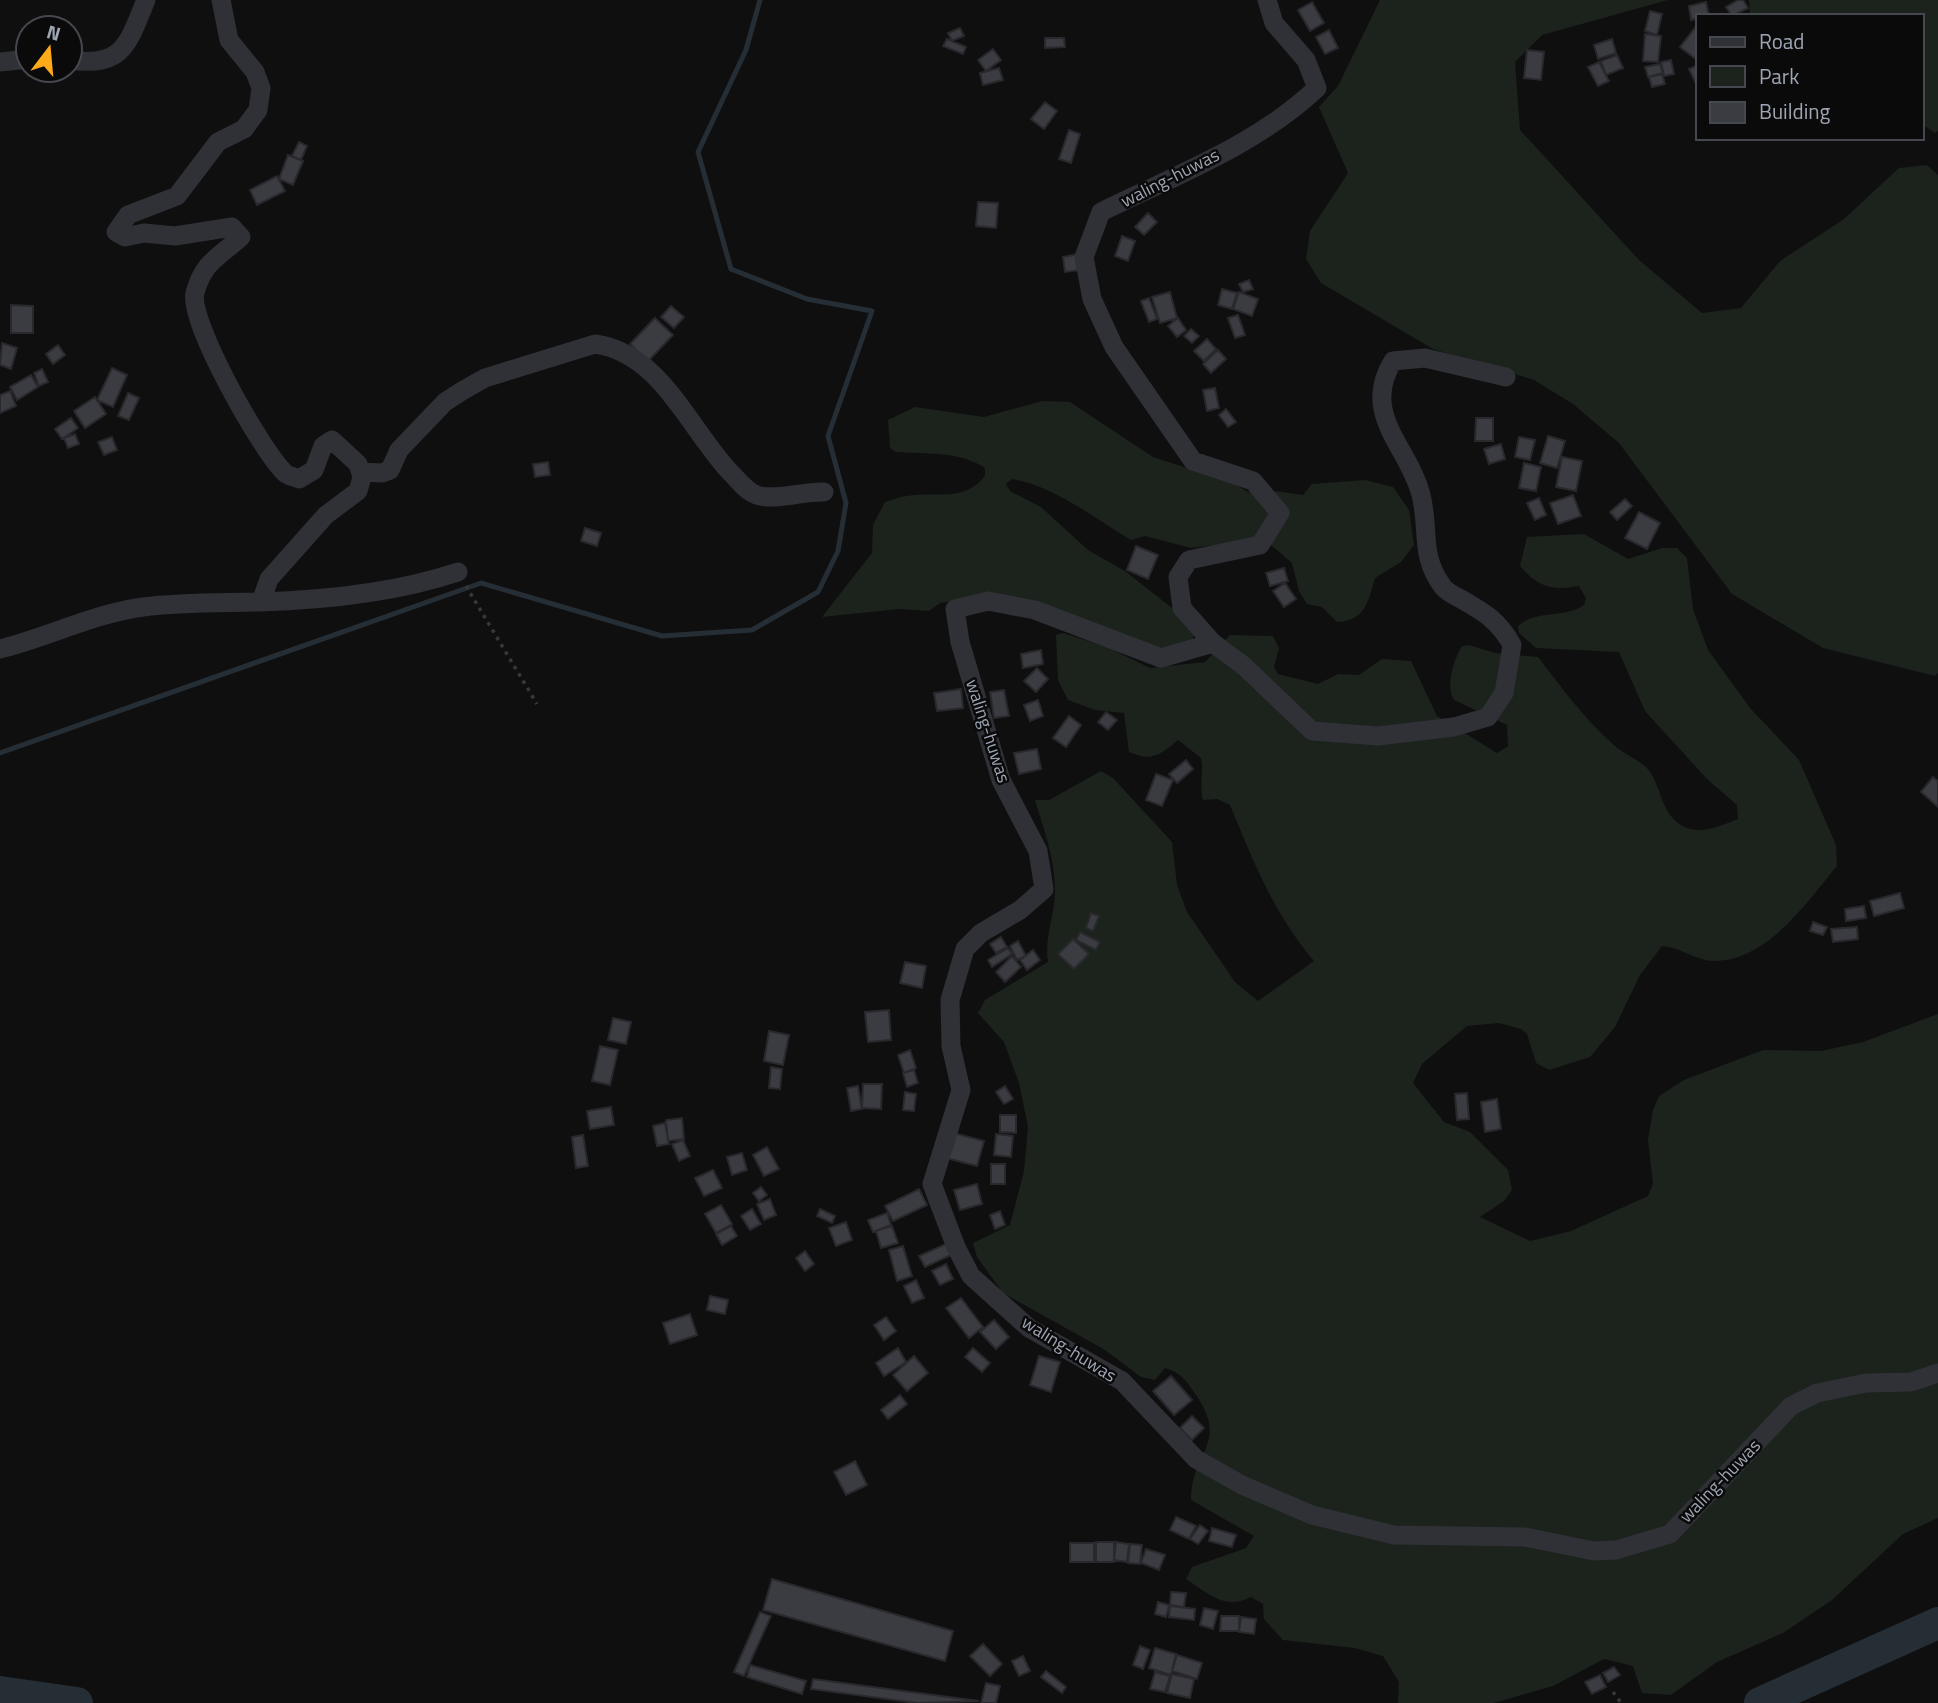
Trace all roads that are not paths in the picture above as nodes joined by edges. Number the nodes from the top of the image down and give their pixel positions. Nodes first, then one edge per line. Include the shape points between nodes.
1 (146, 0) edge
2 (221, 0) edge
3 (1267, 0) edge
4 (84, 61) edge
5 (1506, 377) dead end
6 (361, 472) junction
7 (824, 492) dead end
8 (458, 572) road end
9 (261, 602) junction
10 (1213, 643) junction
11 (0, 649) edge
12 (1938, 1373) edge

1 - 4 street via 125,50 105,62
2 - 6 street via 229,40 255,72 261,88 258,110 244,129 218,142 177,196 128,215 116,232 125,237 144,233 175,236 232,227 241,237 207,263 194,296 210,345 242,413 286,474 299,479 314,470 323,446 332,440
3 - 10 street, waling-huwas via 1274,23 1306,60 1317,88 1290,114 1250,137 1101,212 1084,257 1092,299 1114,347 1193,461 1253,481 1280,513 1260,545 1189,560 1178,577 1182,608
5 - 10 street via 1425,358 1393,361 1382,377 1380,396 1395,445 1422,495 1428,563 1446,590 1492,616 1512,645 1504,693 1488,717 1454,727 1378,736 1312,732 1244,666
6 - 7 street via 390,470 399,450 445,402 473,384 595,344 610,346 648,366 711,452 746,488 759,496
6 - 9 street via 358,491 326,515 269,579
8 - 9 street via 387,591
9 - 11 street via 142,607 99,616
10 - 12 street, waling-huwas via 1161,657 1035,610 988,601 955,609 960,642 1001,780 1038,851 1044,889 965,949 950,1000 951,1046 961,1090 932,1184 971,1276 1029,1328 1122,1381 1196,1459 1312,1515 1394,1535 1525,1537 1594,1551 1634,1546 1671,1534 1791,1406 1817,1393 1866,1383 1911,1382

